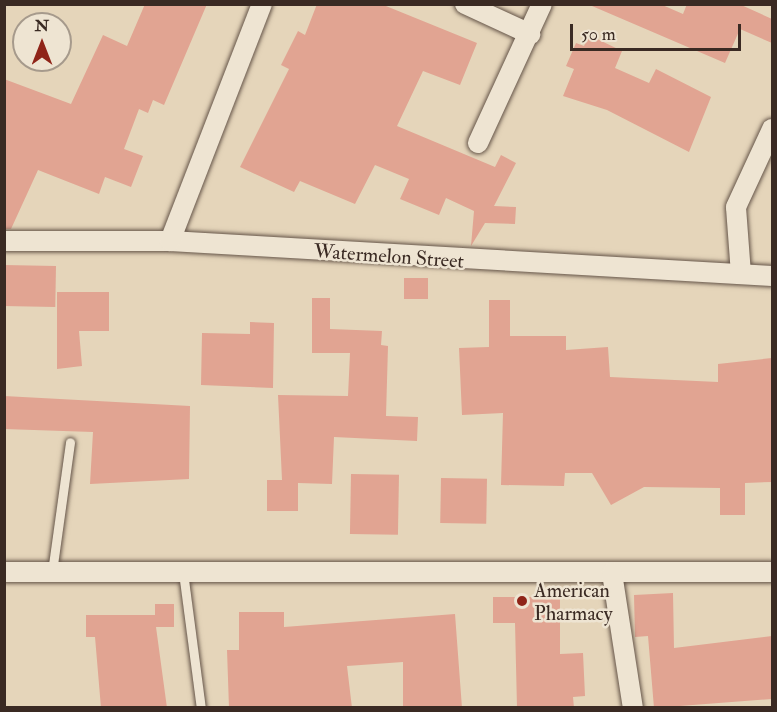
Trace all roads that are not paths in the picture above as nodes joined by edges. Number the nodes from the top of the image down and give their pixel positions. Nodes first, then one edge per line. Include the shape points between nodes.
1 (262, 4) edge
2 (465, 4) edge
3 (543, 4) edge
4 (530, 34) junction
5 (772, 129) edge
6 (478, 143) dead end
7 (4, 241) edge
8 (170, 241) junction
9 (741, 274) junction
10 (772, 276) edge
11 (70, 442) dead end
12 (4, 572) edge
13 (52, 572) junction
14 (183, 572) junction
15 (772, 572) edge
16 (612, 573) junction
17 (201, 708) edge
18 (633, 708) edge

1 - 8 street
2 - 4 street
3 - 4 street
4 - 6 street
5 - 9 street via 736,207
7 - 8 street, Watermelon Street
8 - 9 street, Watermelon Street
9 - 10 street, Watermelon Street
11 - 13 lane
12 - 13 street
13 - 14 street
14 - 16 street
14 - 17 lane
15 - 16 street
16 - 18 street

